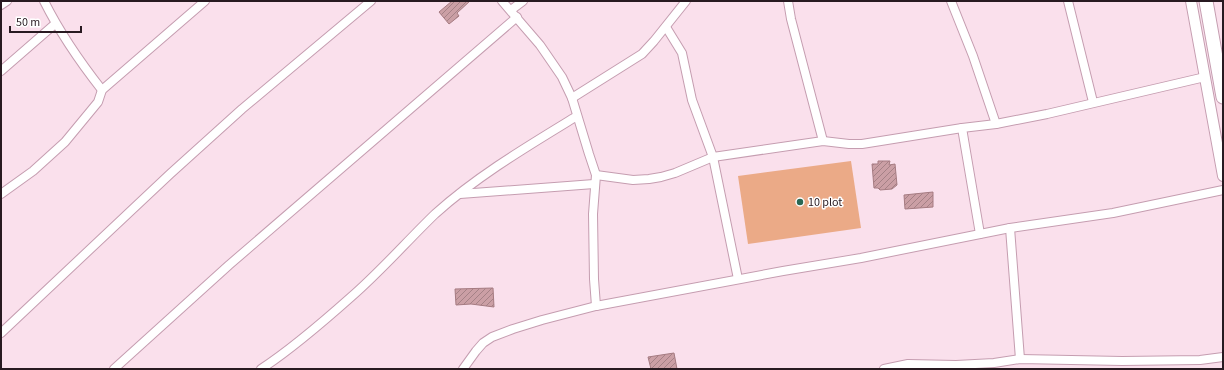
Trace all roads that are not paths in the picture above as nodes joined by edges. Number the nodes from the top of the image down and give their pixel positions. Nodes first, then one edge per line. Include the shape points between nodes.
1 (7, 1) edge
2 (44, 1) edge
3 (205, 1) edge
4 (371, 1) edge
5 (502, 1) edge
6 (523, 1) edge
7 (686, 1) edge
8 (788, 1) edge
9 (951, 1) edge
10 (1068, 1) edge
11 (1191, 1) edge
12 (1206, 1) edge
13 (1, 5) edge
14 (511, 10) junction
15 (517, 17) junction
16 (56, 24) junction
17 (666, 27) junction
18 (1, 70) edge
19 (1205, 76) junction
20 (102, 90) junction
21 (1223, 97) edge
22 (572, 98) junction
23 (1093, 102) junction
24 (577, 116) junction
25 (996, 124) junction
26 (962, 128) junction
27 (823, 141) junction
28 (713, 156) junction
29 (596, 175) junction
30 (1223, 176) edge
31 (594, 184) junction
32 (1223, 190) edge
33 (1, 194) edge
34 (460, 194) junction
35 (1010, 228) junction
36 (980, 234) junction
37 (738, 279) junction
38 (596, 306) junction
39 (1, 333) edge
40 (1223, 357) edge
41 (1020, 359) junction
42 (1040, 360) junction
43 (114, 369) edge
44 (262, 369) edge
45 (463, 369) edge
46 (884, 369) edge
47 (1044, 369) edge

1 - 13 street
2 - 16 street
3 - 20 street
4 - 39 street via 214,134
5 - 14 street
6 - 14 street
7 - 17 street
8 - 27 street
9 - 25 street
10 - 23 street
11 - 19 street
12 - 21 main road
14 - 15 street
15 - 22 street via 552,60
15 - 43 street via 229,265
16 - 18 street
16 - 20 street
17 - 22 street via 642,54
17 - 28 street via 682,53 692,100
19 - 23 street
19 - 30 street
20 - 33 street via 98,102 65,142 33,171
22 - 24 street
23 - 25 street
24 - 29 street
24 - 34 street
25 - 26 street
26 - 27 street via 862,144
26 - 36 street
27 - 28 street
28 - 29 street via 675,173 655,178 633,180
28 - 37 street
29 - 31 street
31 - 34 street
31 - 38 street via 593,256
32 - 35 street via 1113,212
34 - 44 street via 351,297
35 - 36 street
35 - 41 street
36 - 37 street via 868,257
37 - 38 street
38 - 45 street via 542,320 492,337 476,351
40 - 42 street via 1168,361
41 - 42 street
41 - 46 street via 956,365 908,364
42 - 47 street

